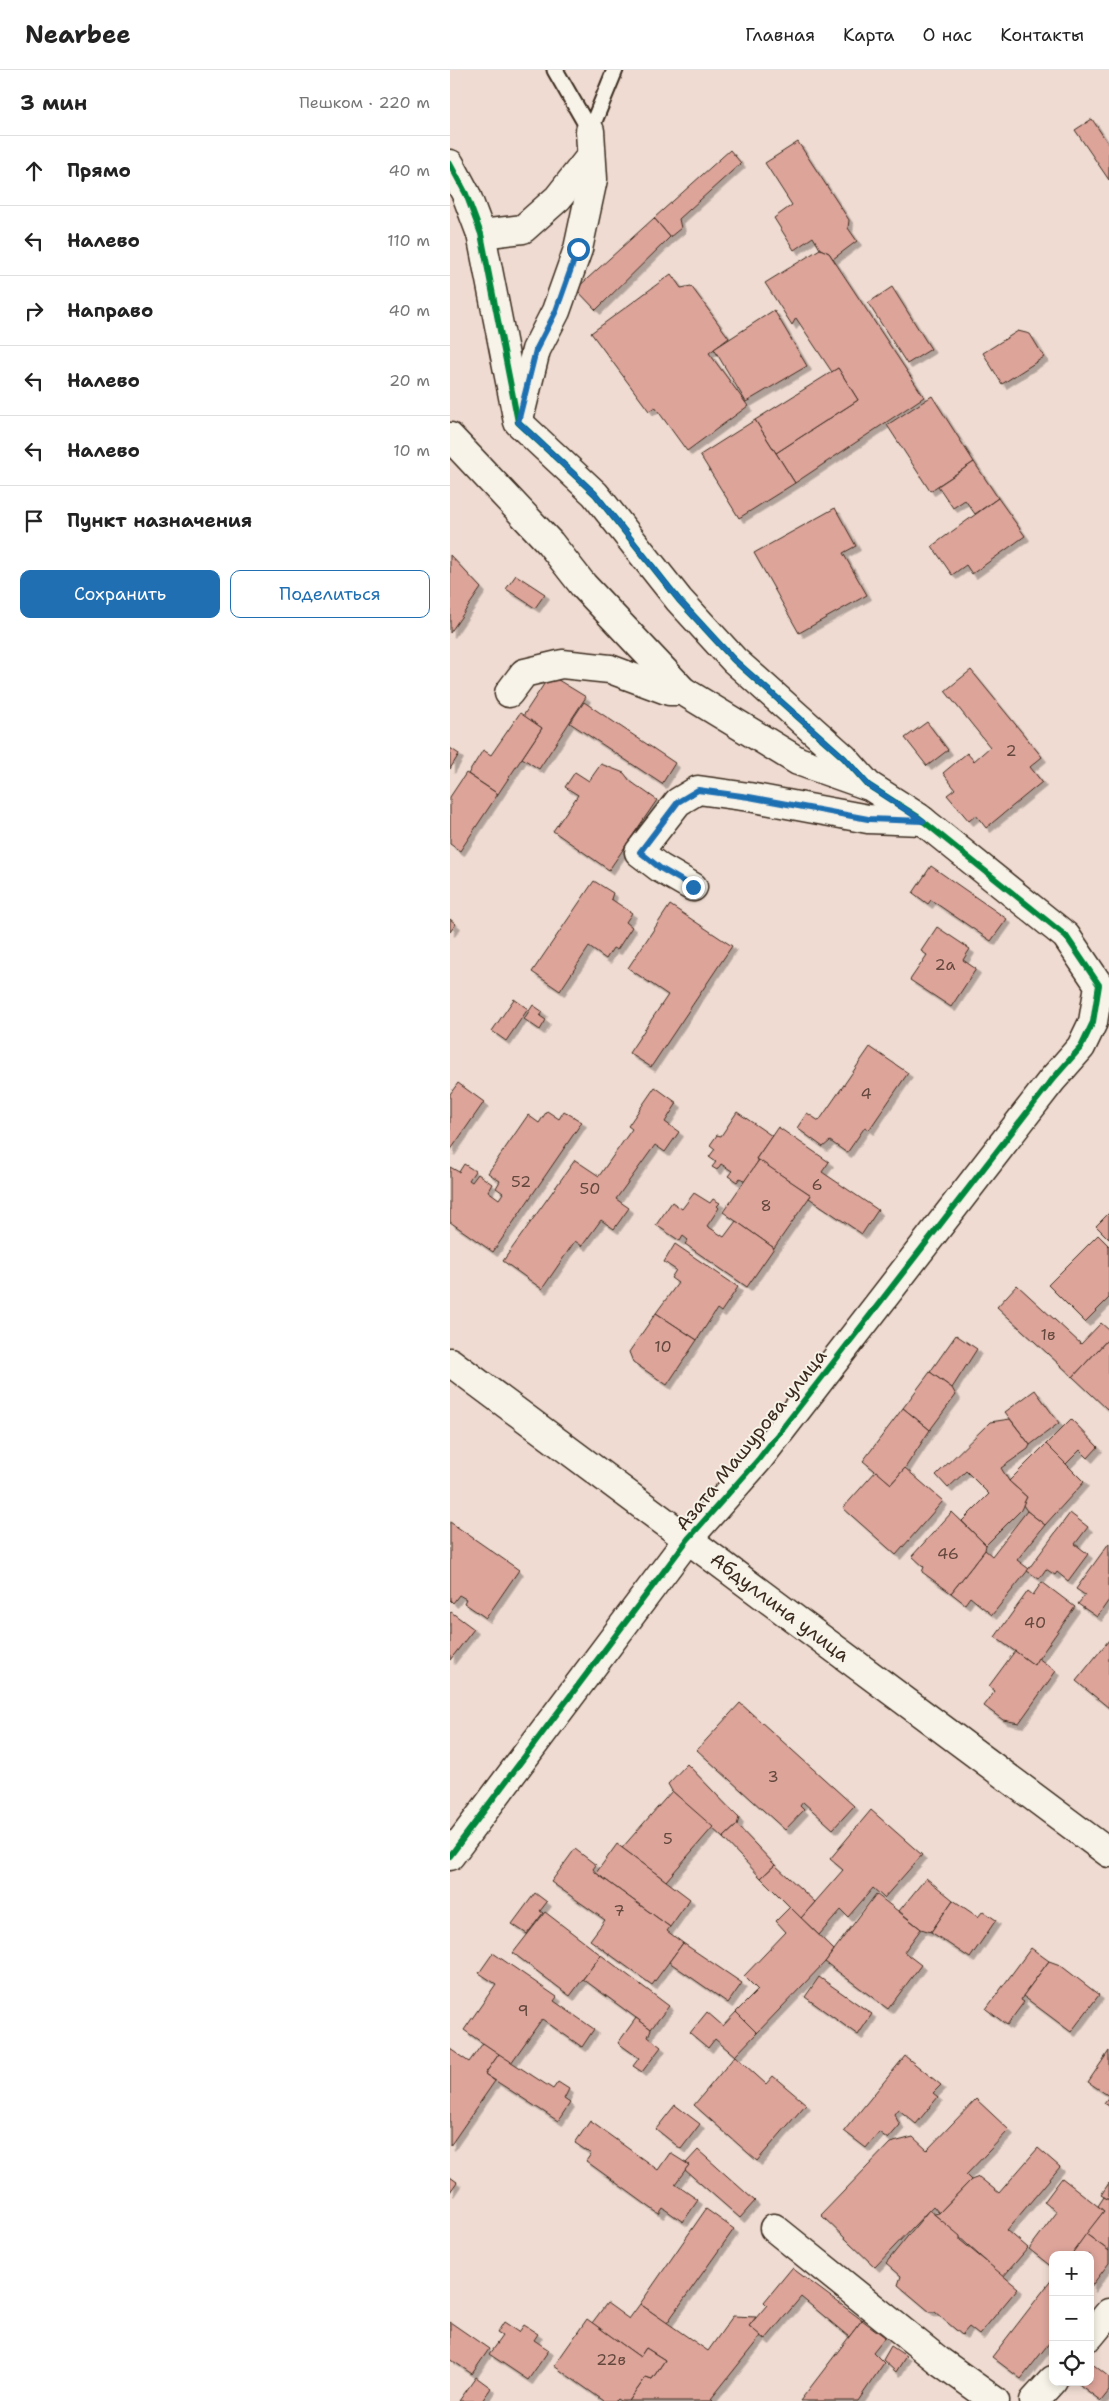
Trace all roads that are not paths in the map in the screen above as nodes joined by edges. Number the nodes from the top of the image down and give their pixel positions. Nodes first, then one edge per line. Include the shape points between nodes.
1 (554, 70) edge
2 (615, 70) edge
3 (591, 144) junction
4 (450, 164) edge
5 (481, 234) junction
6 (518, 422) junction
7 (450, 437) edge
8 (683, 691) junction
9 (509, 693) dead end
10 (868, 785) junction
11 (923, 821) junction
12 (693, 887) dead end
13 (450, 1362) edge
14 (688, 1539) junction
15 (1109, 1853) edge
16 (450, 1856) edge
17 (774, 2228) dead end
18 (1109, 2313) edge
19 (1094, 2331) edge
20 (1049, 2384) edge
21 (995, 2401) edge
22 (1034, 2401) edge

1 - 3 lane
2 - 3 lane
3 - 5 street via 558,198 523,229
3 - 6 street via 593,178 578,249 556,311 536,350
4 - 5 street
5 - 6 street
6 - 10 street via 595,494 679,600 734,660 844,758
7 - 8 street
8 - 9 street via 669,691 610,669 562,664 524,673
8 - 10 street via 798,761
10 - 11 street, Азата Машурова улица
11 - 12 street via 868,819 698,790 678,802 640,852
11 - 14 street, Азата Машурова улица via 1066,936 1099,985 1093,1022 1081,1047 1052,1080 758,1460
13 - 14 street, Абдуллина улица
14 - 15 street, Абдуллина улица
14 - 16 street, Азата Машурова улица
17 - 21 street via 938,2360
18 - 19 street
20 - 22 street

